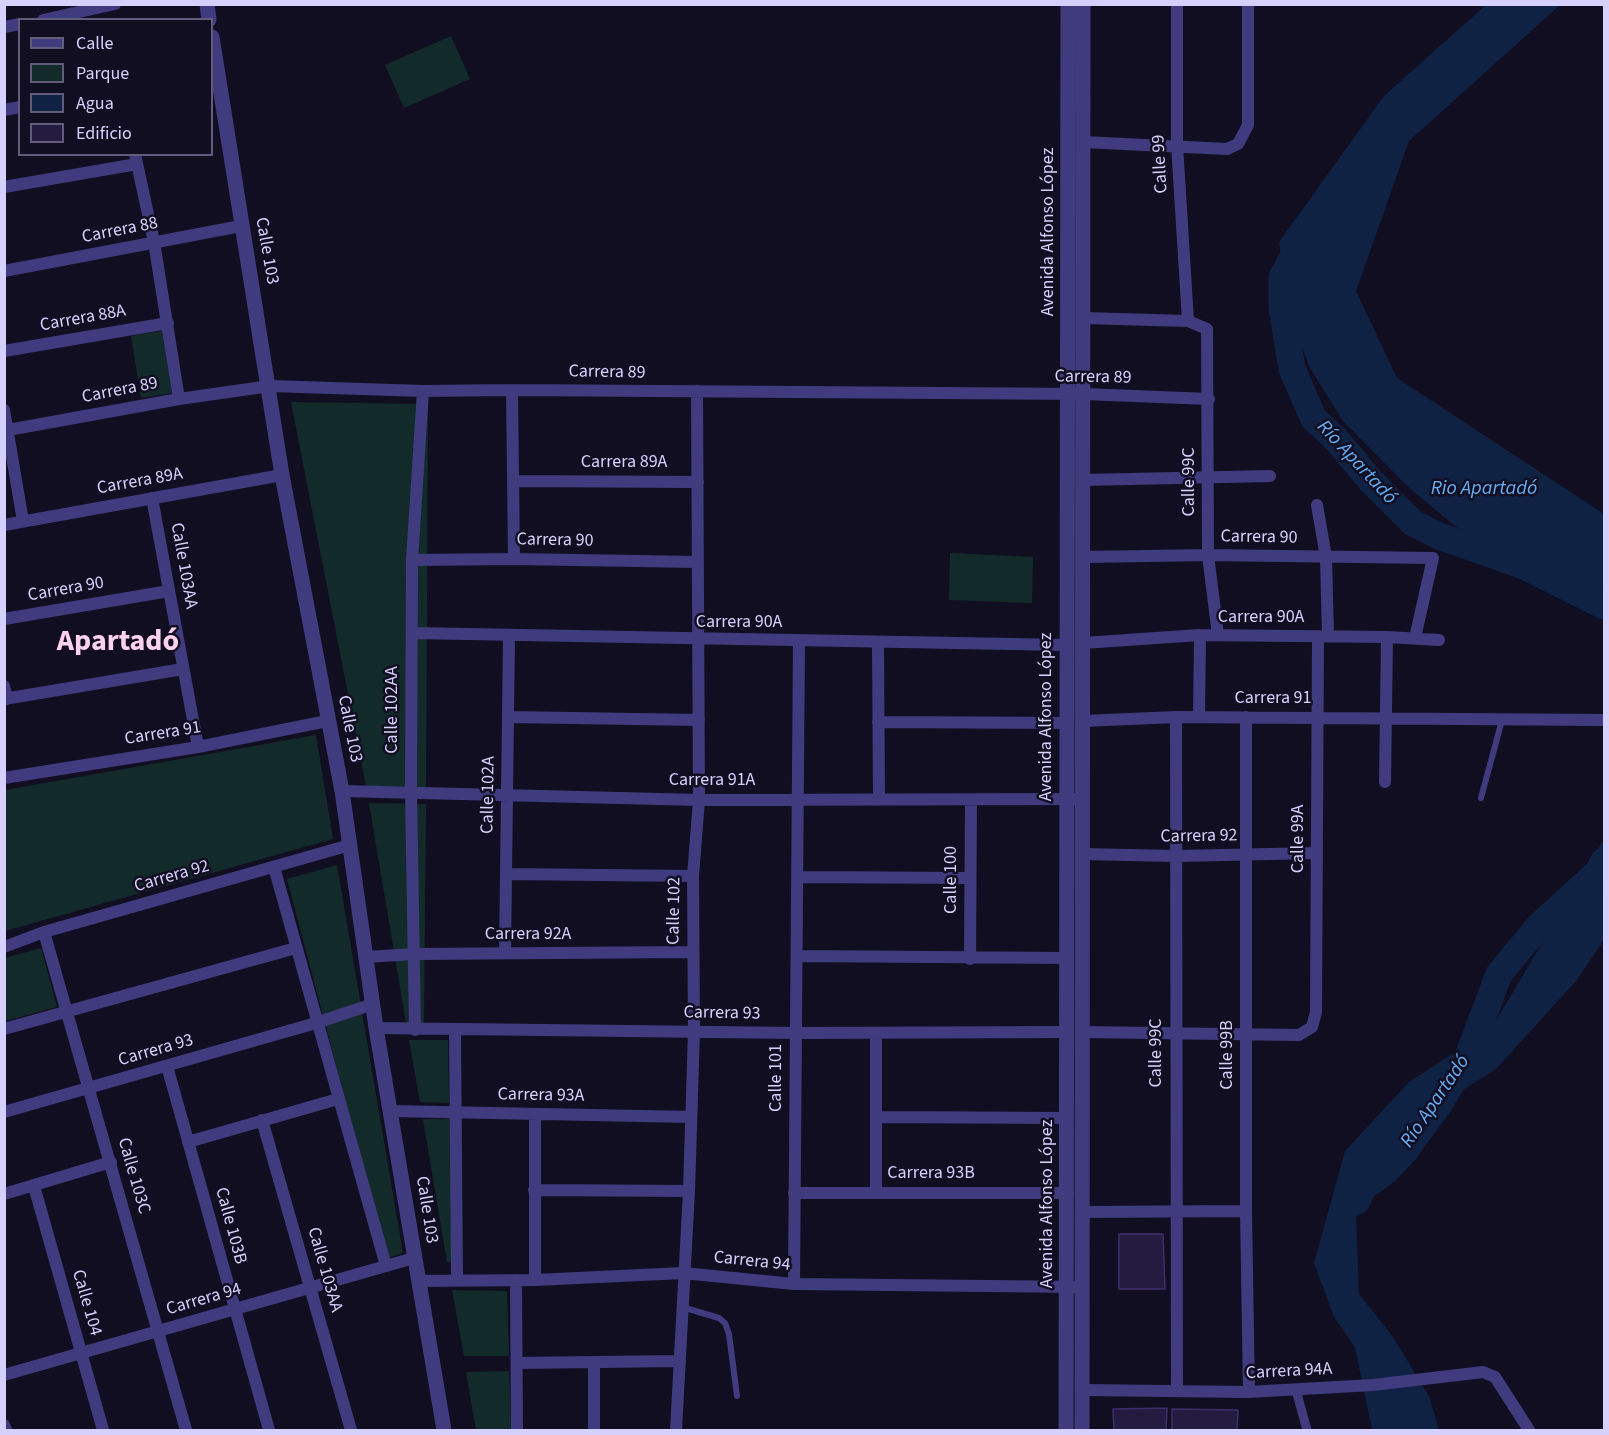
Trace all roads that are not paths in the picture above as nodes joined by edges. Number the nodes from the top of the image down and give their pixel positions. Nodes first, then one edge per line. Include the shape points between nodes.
1 (115, 4) edge
2 (1068, 4) edge
3 (1083, 4) edge
4 (1177, 4) edge
5 (1248, 4) edge
6 (52, 18) edge
7 (213, 54) edge
8 (214, 71) edge
9 (1083, 142) junction
10 (1177, 145) junction
11 (136, 159) edge
12 (4, 187) edge
13 (242, 226) junction
14 (154, 242) junction
15 (4, 271) edge
16 (1083, 318) junction
17 (1188, 321) junction
18 (168, 322) junction
19 (4, 351) edge
20 (270, 386) junction
21 (512, 390) junction
22 (423, 392) junction
23 (697, 392) junction
24 (1076, 395) junction
25 (179, 399) junction
26 (1209, 399) junction
27 (4, 410) edge
28 (8, 430) junction
29 (282, 475) junction
30 (1207, 476) junction
31 (1270, 476) dead end
32 (1083, 480) junction
33 (514, 481) junction
34 (698, 482) junction
35 (152, 498) junction
36 (1317, 505) dead end
37 (23, 521) junction
38 (4, 525) edge
39 (1208, 555) junction
40 (1326, 557) junction
41 (1083, 558) junction
42 (514, 559) junction
43 (412, 560) junction
44 (698, 562) junction
45 (169, 591) junction
46 (4, 619) edge
47 (412, 633) junction
48 (1200, 635) junction
49 (1218, 635) junction
50 (508, 636) junction
51 (1323, 636) junction
52 (1387, 637) junction
53 (1415, 638) junction
54 (699, 640) junction
55 (1439, 640) dead end
56 (799, 641) junction
57 (878, 642) junction
58 (1083, 643) junction
59 (1066, 645) junction
60 (183, 669) junction
61 (4, 686) edge
62 (6, 699) edge
63 (508, 717) junction
64 (1176, 717) junction
65 (1199, 717) junction
66 (1246, 717) junction
67 (1317, 718) junction
68 (1386, 718) junction
69 (1503, 719) junction
70 (699, 720) junction
71 (1602, 720) dead end
72 (327, 721) junction
73 (1083, 721) junction
74 (878, 722) junction
75 (1066, 723) junction
76 (198, 747) junction
77 (4, 778) edge
78 (1385, 782) dead end
79 (342, 791) junction
80 (411, 791) junction
81 (507, 796) junction
82 (1482, 798) dead end
83 (1082, 799) junction
84 (699, 800) junction
85 (799, 800) junction
86 (879, 800) junction
87 (1066, 800) junction
88 (971, 801) junction
89 (350, 845) junction
90 (1082, 854) junction
91 (1317, 854) junction
92 (1247, 855) junction
93 (1176, 856) junction
94 (274, 867) junction
95 (506, 874) junction
96 (693, 876) junction
97 (798, 877) junction
98 (970, 878) junction
99 (44, 932) junction
100 (4, 947) edge
101 (296, 948) junction
102 (692, 952) junction
103 (505, 953) junction
104 (414, 954) junction
105 (796, 956) junction
106 (366, 957) junction
107 (1068, 958) junction
108 (970, 959) junction
109 (373, 1004) junction
110 (67, 1012) junction
111 (316, 1023) junction
112 (376, 1028) junction
113 (4, 1029) edge
114 (415, 1030) junction
115 (455, 1031) junction
116 (694, 1032) junction
117 (1074, 1032) junction
118 (795, 1033) junction
119 (876, 1034) junction
120 (1175, 1034) junction
121 (1246, 1035) junction
122 (1299, 1035) joint
123 (167, 1066) junction
124 (90, 1088) junction
125 (338, 1099) junction
126 (391, 1111) junction
127 (4, 1112) edge
128 (458, 1113) junction
129 (535, 1114) junction
130 (690, 1117) junction
131 (877, 1117) junction
132 (1067, 1118) junction
133 (262, 1120) junction
134 (188, 1142) junction
135 (111, 1162) junction
136 (34, 1186) junction
137 (534, 1190) junction
138 (689, 1191) junction
139 (876, 1191) junction
140 (794, 1193) junction
141 (1068, 1193) junction
142 (4, 1194) edge
143 (1245, 1211) junction
144 (1082, 1212) junction
145 (1175, 1212) junction
146 (414, 1258) junction
147 (386, 1266) junction
148 (683, 1273) junction
149 (457, 1280) junction
150 (516, 1280) junction
151 (535, 1280) junction
152 (418, 1281) junction
153 (794, 1284) junction
154 (311, 1288) junction
155 (1075, 1288) junction
156 (682, 1307) junction
157 (234, 1310) junction
158 (159, 1331) junction
159 (82, 1353) junction
160 (678, 1361) junction
161 (517, 1363) junction
162 (594, 1364) junction
163 (4, 1375) edge
164 (1177, 1389) junction
165 (1082, 1390) junction
166 (1296, 1390) junction
167 (1249, 1392) junction
168 (737, 1396) dead end
169 (4, 1425) edge
170 (6, 1431) edge
171 (103, 1431) edge
172 (186, 1431) edge
173 (269, 1431) edge
174 (351, 1431) edge
175 (444, 1431) edge
176 (517, 1431) edge
177 (594, 1431) edge
178 (676, 1431) edge
179 (1066, 1431) edge
180 (1082, 1431) edge
181 (1307, 1431) edge
182 (1529, 1431) edge

1 - 6 street
2 - 24 street, Avenida Alfonso López
3 - 9 street, Avenida Alfonso López
4 - 10 street, Calle 99
5 - 10 street via 1248,125 1238,144 1227,149
7 - 8 street, Calle 103
8 - 13 street, Calle 103
9 - 10 street
9 - 16 street, Avenida Alfonso López
10 - 17 street, Calle 99
11 - 12 street
11 - 14 street
13 - 14 street, Carrera 88
13 - 20 street, Calle 103
14 - 15 street, Carrera 88
14 - 18 street
16 - 17 street
16 - 24 street, Avenida Alfonso López
17 - 26 street, Calle 99C via 1207,329
18 - 19 street, Carrera 88A
18 - 25 street
20 - 22 street, Carrera 89
20 - 25 street, Carrera 89
20 - 29 street, Calle 103
21 - 22 street, Carrera 89
21 - 23 street, Carrera 89
21 - 33 street
22 - 43 street, Calle 102AA
23 - 24 street, Carrera 89
23 - 34 street, Calle 102
24 - 26 street, Carrera 89
24 - 32 street, Avenida Alfonso López
24 - 59 street, Avenida Alfonso López
25 - 28 street, Carrera 89
26 - 30 street, Calle 99C
27 - 28 street
28 - 37 street
29 - 35 street, Carrera 89A
29 - 72 street, Calle 103
30 - 31 street
30 - 32 street
30 - 39 street, Calle 99C
32 - 41 street, Avenida Alfonso López
33 - 34 street, Carrera 89A
33 - 42 street
34 - 44 street, Calle 102
35 - 37 street, Carrera 89A
35 - 45 street, Calle 103AA
36 - 40 street, Calle 99A
37 - 38 street, Carrera 89A
39 - 40 street, Carrera 90
39 - 41 street, Carrera 90
39 - 49 street, Calle 99C
40 - 51 street, Calle 99A
40 - 53 street, Carrera 90 via 1433,558
41 - 58 street, Avenida Alfonso López
42 - 43 street, Carrera 90
42 - 44 street, Carrera 90
43 - 47 street, Calle 102AA
44 - 54 street, Calle 102
45 - 46 street, Carrera 90
45 - 60 street, Calle 103AA
47 - 50 street, Carrera 90A
47 - 80 street, Calle 102AA
48 - 49 street, Carrera 90A
48 - 58 street, Carrera 90A
48 - 65 street
49 - 51 street, Carrera 90A
50 - 54 street, Carrera 90A
50 - 63 street, Calle 102A
51 - 52 street, Carrera 90A
51 - 67 street, Calle 99A
52 - 53 street, Carrera 90A
52 - 68 street
53 - 55 street, Carrera 90A
54 - 56 street, Carrera 90A
54 - 70 street, Calle 102
56 - 57 street, Carrera 90A
56 - 85 street, Calle 101
57 - 59 street, Carrera 90A
57 - 74 street
58 - 73 street, Avenida Alfonso López
59 - 75 street, Avenida Alfonso López
60 - 62 street
60 - 76 street, Calle 103AA
61 - 62 street
63 - 70 street
63 - 81 street, Calle 102A
64 - 65 street, Carrera 91
64 - 73 street, Carrera 91
64 - 93 street, Calle 99C
65 - 66 street, Carrera 91
66 - 67 street, Carrera 91
66 - 92 street, Calle 99B
67 - 68 street, Carrera 91
67 - 91 street, Calle 99A
68 - 69 street, Carrera 91
68 - 78 street
69 - 71 street, Carrera 91
69 - 82 lane
70 - 84 street, Calle 102
72 - 76 street, Carrera 91
72 - 79 street, Calle 103
73 - 83 street, Avenida Alfonso López
74 - 75 street
74 - 86 street
75 - 87 street, Avenida Alfonso López
76 - 77 street, Carrera 91
79 - 80 street, Carrera 91A
79 - 89 street, Calle 103
80 - 81 street, Carrera 91A
80 - 104 street, Calle 102AA
81 - 84 street, Carrera 91A
81 - 95 street, Calle 102A
83 - 87 street, Carrera 91A
83 - 90 street, Avenida Alfonso López
84 - 85 street, Carrera 91A
84 - 96 street, Calle 102
85 - 86 street, Carrera 91A
85 - 97 street, Calle 101
86 - 88 street, Carrera 91A
87 - 88 street, Carrera 91A
87 - 107 street, Avenida Alfonso López
88 - 98 street, Calle 100
89 - 94 street, Carrera 92
89 - 106 street, Calle 103
90 - 93 street, Carrera 92
90 - 117 street, Avenida Alfonso López
91 - 92 street, Carrera 92
91 - 122 street, Calle 99A via 1316,1012 1312,1028
92 - 93 street, Carrera 92
92 - 121 street, Calle 99B
93 - 120 street, Calle 99C
94 - 99 street, Carrera 92
94 - 101 street
95 - 96 street
95 - 103 street, Calle 102A
96 - 102 street, Calle 102
97 - 98 street
97 - 105 street, Calle 101
98 - 108 street, Calle 100
99 - 100 street, Carrera 92
99 - 110 street, Calle 103C
101 - 110 street
101 - 111 street
102 - 103 street, Carrera 92A
102 - 116 street, Calle 102
103 - 104 street, Carrera 92A
104 - 106 street, Carrera 92A
104 - 114 street, Calle 102AA
105 - 108 street
105 - 118 street, Calle 101
106 - 109 street, Calle 103
107 - 108 street
107 - 117 street, Avenida Alfonso López
109 - 111 street, Carrera 93
109 - 112 street, Calle 103
110 - 113 street
110 - 124 street, Calle 103C
111 - 123 street, Carrera 93
111 - 125 street
112 - 114 street, Carrera 93
112 - 126 street, Calle 103
114 - 115 street, Carrera 93
115 - 116 street, Carrera 93
115 - 128 street
116 - 118 street, Carrera 93
116 - 130 street, Calle 102
117 - 119 street, Carrera 93
117 - 120 street, Carrera 93
117 - 132 street, Avenida Alfonso López
117 - 144 street, Avenida Alfonso López
118 - 119 street, Carrera 93
118 - 140 street, Calle 101
119 - 131 street
120 - 121 street, Carrera 93
120 - 145 street, Calle 99C
121 - 122 street, Carrera 93
121 - 143 street, Calle 99B
123 - 124 street, Carrera 93
123 - 134 street, Calle 103B
124 - 127 street, Carrera 93
124 - 135 street, Calle 103C
125 - 133 street
125 - 147 street
126 - 128 street, Carrera 93A
126 - 146 street, Calle 103
128 - 129 street, Carrera 93A
128 - 149 street
129 - 130 street, Carrera 93A
129 - 137 street
130 - 138 street, Calle 102
131 - 132 street
131 - 139 street
132 - 141 street, Avenida Alfonso López
133 - 134 street
133 - 154 street, Calle 103AA
134 - 157 street, Calle 103B
135 - 136 street
135 - 158 street, Calle 103C
136 - 142 street
136 - 159 street, Calle 104
137 - 138 street
137 - 151 street
138 - 148 street, Calle 102
139 - 140 street, Carrera 93B
139 - 141 street, Carrera 93B
140 - 153 street, Calle 101
141 - 155 street, Avenida Alfonso López
143 - 145 street
143 - 167 street, Calle 99B
144 - 145 street
144 - 155 street, Avenida Alfonso López
145 - 164 street, Calle 99C
146 - 147 street, Carrera 94
146 - 152 street, Calle 103
147 - 154 street, Carrera 94
148 - 151 street, Carrera 94
148 - 153 street, Carrera 94
148 - 156 street, Calle 102
149 - 150 street, Carrera 94
149 - 152 street, Carrera 94
150 - 151 street, Carrera 94
150 - 161 street
152 - 175 street, Calle 103
153 - 155 street, Carrera 94
154 - 157 street, Carrera 94
154 - 174 street, Calle 103AA
155 - 165 street, Avenida Alfonso López
155 - 179 street, Avenida Alfonso López
156 - 160 street, Calle 102
156 - 168 lane via 725,1323
157 - 158 street, Carrera 94
157 - 173 street, Calle 103B
158 - 159 street, Carrera 94
158 - 172 street, Calle 103C
159 - 163 street, Carrera 94
159 - 171 street, Calle 104
160 - 162 street
160 - 178 street, Calle 102
161 - 162 street
161 - 176 street
162 - 177 street
164 - 165 street, Carrera 94A
164 - 167 street, Carrera 94A
165 - 180 street, Avenida Alfonso López
166 - 167 street, Carrera 94A
166 - 181 street
166 - 182 street, Carrera 94A via 1483,1372 1496,1377
169 - 170 street

